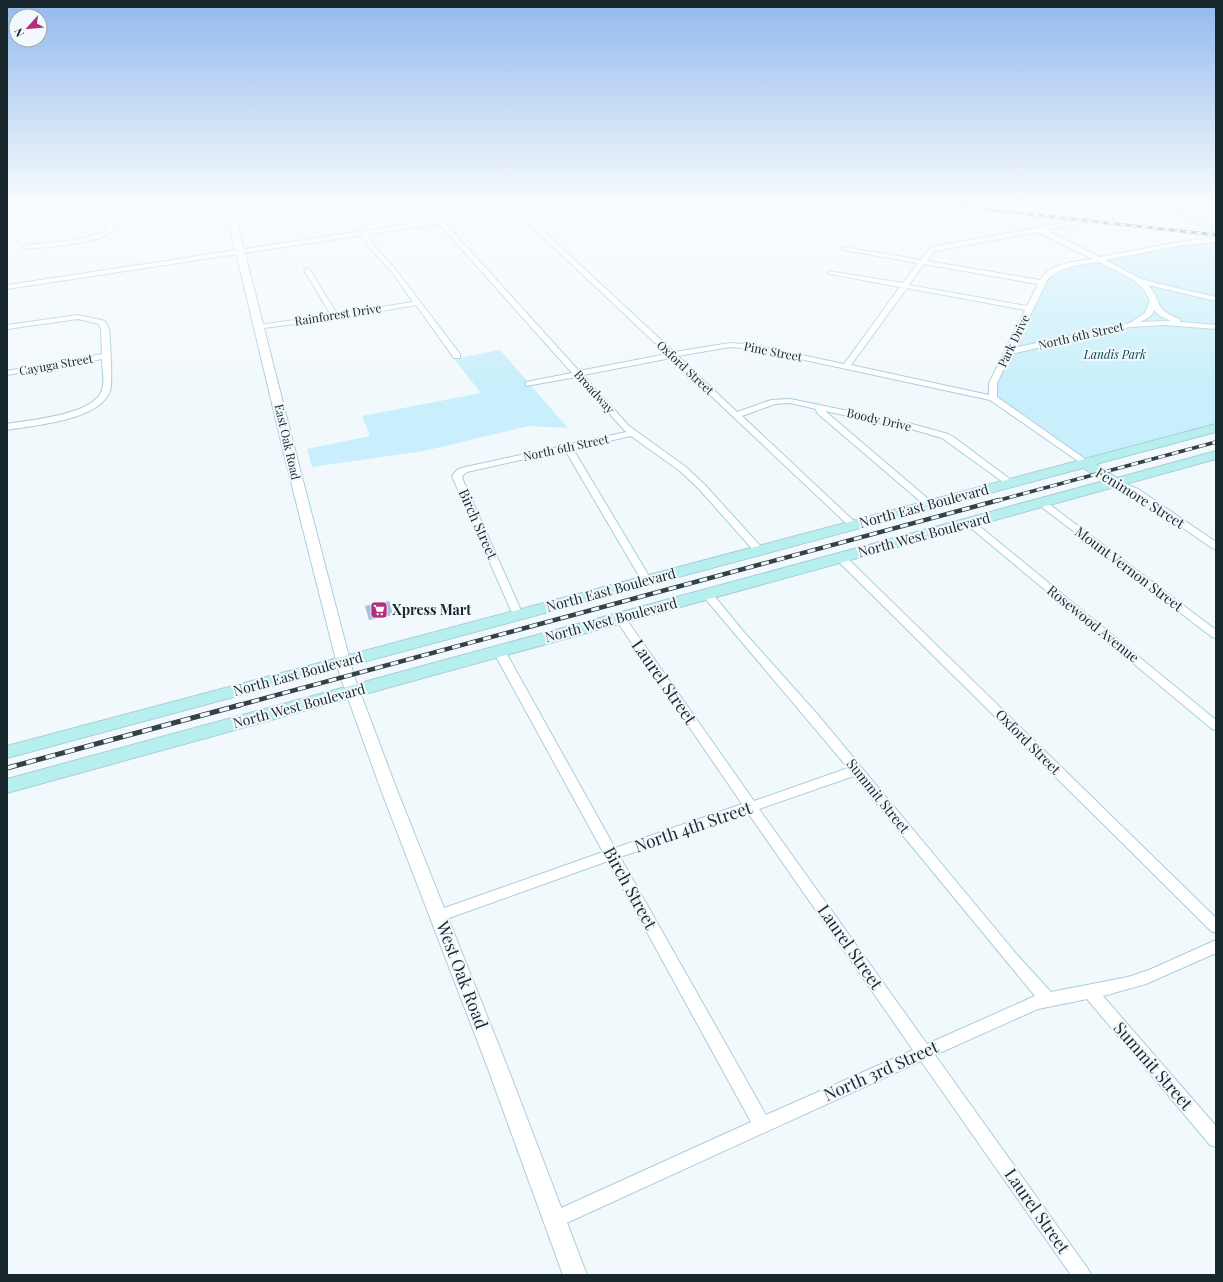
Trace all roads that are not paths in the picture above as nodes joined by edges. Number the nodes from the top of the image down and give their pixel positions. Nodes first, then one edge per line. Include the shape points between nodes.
1 (148, 266) edge
2 (244, 266) edge
3 (389, 266) edge
4 (481, 266) edge
5 (577, 266) edge
6 (919, 266) edge
7 (944, 266) edge
8 (1067, 266) edge
9 (1111, 266) edge
10 (307, 270) dead end
11 (830, 272) dead end
12 (1135, 278) junction
13 (1043, 283) junction
14 (904, 286) junction
15 (7, 287) edge
16 (1203, 295) junction
17 (1216, 298) edge
18 (418, 302) junction
19 (1154, 302) junction
20 (1030, 309) junction
21 (335, 316) junction
22 (1130, 325) junction
23 (1199, 326) junction
24 (7, 327) edge
25 (259, 327) junction
26 (1216, 328) edge
27 (1008, 352) junction
28 (106, 356) junction
29 (457, 356) dead end
30 (672, 356) junction
31 (846, 366) junction
32 (7, 373) edge
33 (578, 374) junction
34 (529, 384) dead end
35 (993, 398) junction
36 (820, 407) junction
37 (736, 415) junction
38 (7, 427) edge
39 (1216, 428) edge
40 (632, 433) junction
41 (568, 448) junction
42 (1216, 455) edge
43 (500, 462) joint
44 (1085, 463) junction
45 (1010, 483) junction
46 (1116, 483) junction
47 (1042, 503) junction
48 (930, 505) junction
49 (969, 522) junction
50 (853, 525) junction
51 (1216, 546) edge
52 (759, 550) junction
53 (840, 557) junction
54 (647, 580) junction
55 (708, 594) junction
56 (518, 615) junction
57 (620, 618) junction
58 (1216, 635) edge
59 (499, 651) junction
60 (348, 676) junction
61 (1216, 726) edge
62 (7, 752) edge
63 (857, 770) junction
64 (7, 786) edge
65 (751, 807) junction
66 (611, 855) junction
67 (438, 916) junction
68 (1216, 927) edge
69 (1216, 946) edge
70 (1090, 992) junction
71 (1047, 999) junction
72 (925, 1052) junction
73 (762, 1125) junction
74 (1216, 1140) edge
75 (554, 1220) junction
76 (575, 1275) edge
77 (1082, 1275) edge

1 - 15 street
2 - 25 street, East Oak Road
3 - 18 street
4 - 33 street, Broadway
5 - 30 street, Oxford Street
6 - 14 street
7 - 13 street
8 - 13 street, Park Drive via 1049,274
9 - 12 street
10 - 21 street
11 - 14 street
12 - 16 street via 1162,287
12 - 19 street via 1147,288
13 - 20 street, Park Drive
14 - 20 street
14 - 31 street
16 - 17 street
16 - 19 street, North 6th Street via 1183,293 1163,296
18 - 21 street, Rainforest Drive
18 - 29 street
19 - 22 street, North 6th Street via 1148,314
19 - 23 street via 1156,309 1165,316
20 - 27 street, Park Drive
21 - 25 street, Rainforest Drive
22 - 23 street, North 6th Street via 1165,323
22 - 27 street, North 6th Street
23 - 26 street
24 - 28 street via 69,318 98,321 106,329
25 - 60 street, East Oak Road
27 - 35 street, Park Drive via 993,383
28 - 32 street, Cayuga Street
28 - 38 street via 106,390 98,403 66,416
30 - 31 street, Pine Street via 719,346 743,345
30 - 33 street, Pine Street
30 - 37 street, Oxford Street
31 - 35 street, Pine Street
33 - 34 street, Pine Street
33 - 40 street, Broadway
35 - 44 street
36 - 37 street, Boody Drive via 795,401 779,401
36 - 45 street, Boody Drive via 945,436
36 - 48 street via 820,411
37 - 50 street, Oxford Street
39 - 44 main road, North East Boulevard
40 - 41 street, North 6th Street
40 - 52 street, Broadway via 682,469 702,487
41 - 43 street, North 6th Street
41 - 54 street
42 - 46 main road, North West Boulevard
43 - 56 street, Birch Street via 464,470 457,476
44 - 45 main road, North East Boulevard
44 - 46 main road, Fenimore Street
45 - 48 main road, North East Boulevard
46 - 47 main road, North West Boulevard
46 - 51 street, Fenimore Street via 1135,491
47 - 49 main road, North West Boulevard
47 - 58 street, Mount Vernon Street
48 - 50 main road, North East Boulevard
49 - 53 main road, North West Boulevard
49 - 61 street, Rosewood Avenue
50 - 52 main road, North East Boulevard
52 - 54 main road, North East Boulevard
53 - 55 main road, North West Boulevard
53 - 68 street, Oxford Street
54 - 56 main road, North East Boulevard
55 - 57 main road, North West Boulevard
55 - 63 street, Summit Street
56 - 60 main road, North East Boulevard
57 - 59 main road, North West Boulevard
57 - 65 street, Laurel Street
59 - 60 main road, North West Boulevard
59 - 66 street, Birch Street
60 - 62 main road, North East Boulevard
60 - 64 main road, North West Boulevard
60 - 67 street, West Oak Road
63 - 65 street, North 4th Street
63 - 71 street, Summit Street
65 - 66 street, North 4th Street
65 - 72 street, Laurel Street
66 - 67 street, North 4th Street
66 - 73 street, Birch Street
67 - 75 street, West Oak Road
69 - 70 street, North 3rd Street via 1135,982
70 - 71 street, North 3rd Street
70 - 74 street, Summit Street
71 - 72 street, North 3rd Street
72 - 73 street, North 3rd Street
72 - 77 street, Laurel Street
73 - 75 street, North 3rd Street
75 - 76 street, West Oak Road

